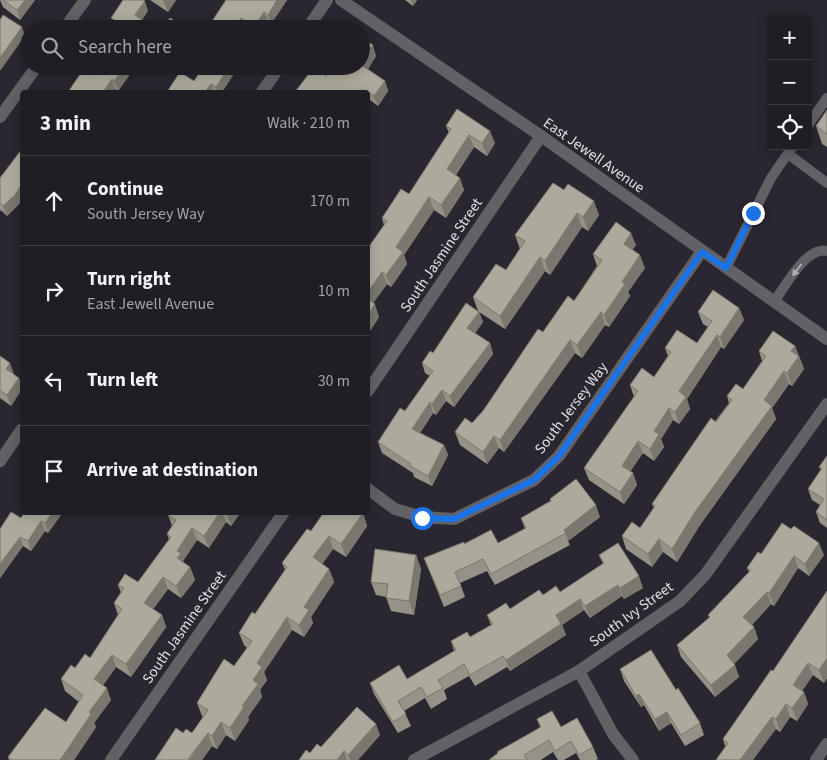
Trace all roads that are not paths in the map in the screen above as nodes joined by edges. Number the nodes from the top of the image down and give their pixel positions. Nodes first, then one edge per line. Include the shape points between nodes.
1 (85, 0) edge
2 (327, 0) edge
3 (341, 0) edge
4 (71, 20) edge
5 (313, 20) edge
6 (30, 75) edge
7 (274, 75) edge
8 (263, 90) edge
9 (827, 98) edge
10 (0, 117) edge
11 (812, 119) edge
12 (541, 136) junction
13 (790, 150) edge
14 (827, 183) edge
15 (827, 251) edge
16 (702, 252) junction
17 (726, 268) junction
18 (774, 302) junction
19 (827, 339) edge
20 (370, 388) edge
21 (827, 404) edge
22 (20, 431) edge
23 (5, 443) edge
24 (0, 461) edge
25 (370, 490) edge
26 (282, 515) edge
27 (579, 671) junction
28 (827, 744) edge
29 (111, 760) edge
30 (414, 760) edge
31 (633, 760) edge
32 (816, 760) edge

1 - 4 street
2 - 5 street
3 - 12 street, East Jewell Avenue
6 - 10 street
7 - 8 street
9 - 11 lane
12 - 16 street, East Jewell Avenue
12 - 20 street, South Jasmine Street
13 - 14 lane
13 - 17 lane via 771,178
15 -> 18 lane via 811,254
16 - 17 street, East Jewell Avenue
16 - 25 street, South Jersey Way via 559,456 534,480 454,519 422,518 395,509
17 - 18 street, East Jewell Avenue
18 - 19 street, East Jewell Avenue
21 - 27 street, South Ivy Street via 705,575 680,601
22 - 23 street
23 - 24 street
26 - 29 street, South Jasmine Street
27 - 30 street, South Ivy Street
27 - 31 street via 613,734
28 - 32 street

